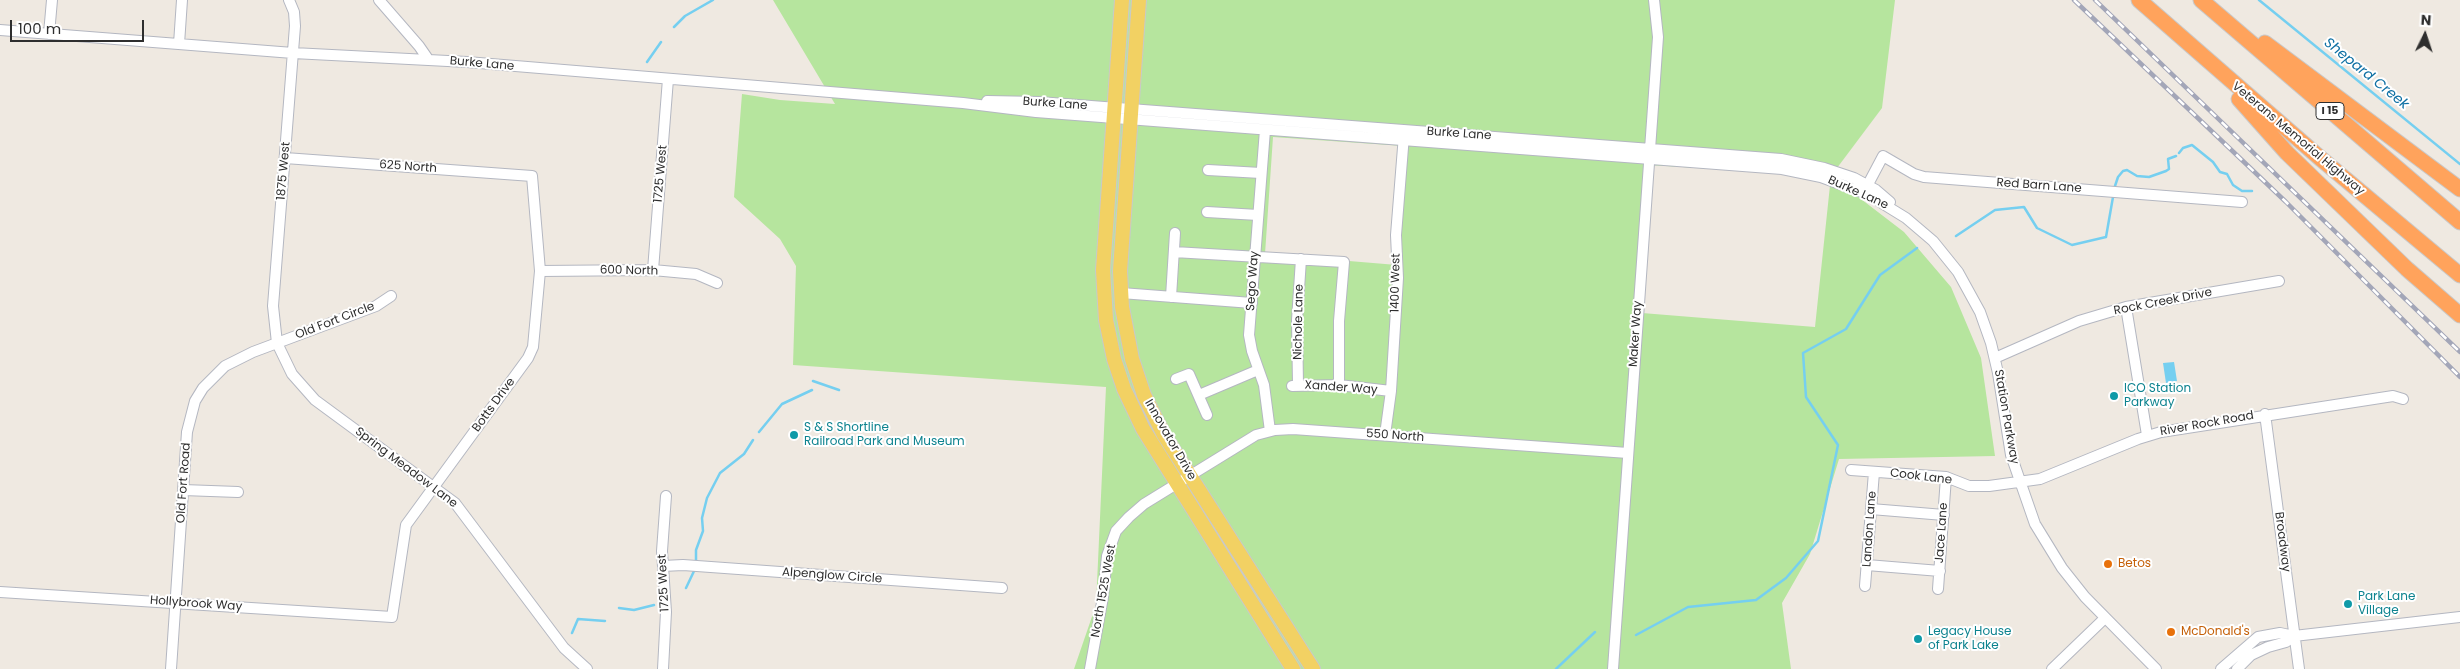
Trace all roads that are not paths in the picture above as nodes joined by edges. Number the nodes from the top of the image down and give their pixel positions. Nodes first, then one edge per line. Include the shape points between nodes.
1 (52, 0) edge
2 (182, 0) edge
3 (289, 0) edge
4 (379, 0) edge
5 (1122, 0) edge
6 (1139, 0) edge
7 (1654, 0) edge
8 (2139, 0) edge
9 (2201, 0) edge
10 (2208, 0) edge
11 (0, 30) edge
12 (49, 34) junction
13 (179, 44) junction
14 (293, 53) junction
15 (2202, 56) junction
16 (428, 60) junction
17 (668, 79) junction
18 (1114, 113) junction
19 (1131, 114) junction
20 (1265, 130) junction
21 (1404, 135) junction
22 (1649, 154) junction
23 (285, 158) junction
24 (1208, 170) dead end
25 (1261, 173) junction
26 (532, 176) joint
27 (1865, 189) junction
28 (2460, 189) edge
29 (2242, 202) dead end
30 (1896, 211) joint
31 (1207, 212) dead end
32 (1258, 215) junction
33 (2460, 222) edge
34 (1175, 233) dead end
35 (1174, 252) junction
36 (1255, 256) junction
37 (1301, 259) junction
38 (653, 270) junction
39 (540, 271) junction
40 (2460, 275) edge
41 (2279, 281) dead end
42 (717, 283) dead end
43 (1121, 293) junction
44 (391, 296) dead end
45 (1171, 297) junction
46 (1252, 303) junction
47 (2126, 307) junction
48 (2460, 315) edge
49 (277, 343) junction
50 (1995, 358) junction
51 (1258, 370) junction
52 (1176, 379) dead end
53 (1295, 385) joint
54 (1338, 386) junction
55 (1390, 391) junction
56 (1199, 395) junction
57 (2403, 399) dead end
58 (2265, 414) junction
59 (1207, 415) dead end
60 (1270, 431) junction
61 (1385, 435) junction
62 (2147, 436) junction
63 (1628, 453) junction
64 (1851, 470) dead end
65 (1874, 472) junction
66 (1189, 474) junction
67 (1946, 477) junction
68 (2019, 481) junction
69 (1176, 482) junction
70 (433, 487) junction
71 (183, 490) junction
72 (238, 492) dead end
73 (666, 496) dead end
74 (1871, 509) junction
75 (1944, 515) junction
76 (1867, 565) junction
77 (663, 566) junction
78 (1940, 571) junction
79 (1865, 586) dead end
80 (1002, 588) dead end
81 (1938, 589) dead end
82 (0, 592) edge
83 (176, 603) junction
84 (392, 617) joint
85 (2460, 617) edge
86 (2105, 618) junction
87 (2294, 636) junction
88 (171, 669) edge
89 (587, 669) edge
90 (663, 669) edge
91 (1090, 669) edge
92 (1294, 669) edge
93 (1313, 669) edge
94 (1613, 669) edge
95 (2052, 669) edge
96 (2156, 669) edge
97 (2221, 669) edge
98 (2237, 669) edge
99 (2299, 669) edge

1 - 12 street
2 - 13 street
3 - 14 street, 1875 West via 294,12
4 - 16 street
5 - 18 main road, Innovator Drive
6 - 19 main road, Innovator Drive
7 - 22 street, Maker Way via 1658,37
8 - 15 highway, Veterans Memorial Highway
9 - 33 highway, I 15
10 - 28 highway
11 - 12 street, Burke Lane
12 - 13 street, Burke Lane
13 - 14 street, Burke Lane
14 - 16 street, Burke Lane
14 - 23 street, 1875 West
15 - 40 highway, Veterans Memorial Highway
15 - 48 highway via 2287,152 2407,269
16 - 17 street, Burke Lane
17 - 18 street, Burke Lane via 963,102 1021,101
17 - 38 street, 1725 West
18 - 19 street, Burke Lane
18 - 69 main road, Innovator Drive via 1103,270 1109,340 1130,403
19 - 20 street, Burke Lane
19 - 21 street, Burke Lane
19 - 43 main road, Innovator Drive
20 - 21 street, Burke Lane
20 - 25 street, Sego Way
21 - 22 street, Burke Lane
21 - 55 street, 1400 West via 1396,235 1399,270
22 - 27 street, Burke Lane via 1794,171
22 - 63 street, Maker Way
23 - 26 street, 625 North
23 - 49 street, 1875 West via 273,306
24 - 25 street
25 - 32 street, Sego Way
26 - 39 street, Botts Drive
27 - 29 street, Red Barn Lane via 1882,156 1924,177
27 - 30 street, Burke Lane
30 - 50 street, Station Parkway via 1924,232 1958,272 1980,312
31 - 32 street
32 - 36 street, Sego Way
34 - 35 street
35 - 36 street
35 - 45 street
36 - 37 street
36 - 46 street, Sego Way
37 - 53 street, Nichole Lane
37 - 54 street via 1344,262
38 - 39 street, 600 North
38 - 42 street, 600 North via 696,274
39 - 70 street, Botts Drive via 536,335 528,358
41 - 47 street, Rock Creek Drive
43 - 45 street
43 - 66 main road, Innovator Drive via 1128,341 1141,386 1157,422
44 - 49 street, Old Fort Circle via 376,306
45 - 46 street
46 - 51 street, Sego Way via 1249,335
47 - 50 street, Rock Creek Drive via 2079,321
47 - 62 street
49 - 70 street, Spring Meadow Lane via 292,374 314,400
49 - 71 street, Old Fort Road via 225,366 203,388 190,416
50 - 68 street, Station Parkway via 2008,440
51 - 56 street
51 - 60 street, Sego Way via 1264,385
52 - 56 street via 1189,374
53 - 54 street, Xander Way
54 - 55 street, Xander Way
55 - 61 street, 1400 West
56 - 59 street
57 - 58 street, River Rock Road via 2393,396
58 - 62 street, River Rock Road
58 - 87 street, Broadway
60 - 61 street, 550 North via 1293,429
60 - 66 street, 550 North via 1246,439
61 - 63 street, 550 North
62 - 68 street, River Rock Road via 2040,479
63 - 94 street, Maker Way
64 - 65 street, Cook Lane
65 - 67 street, Cook Lane
65 - 74 street, Landon Lane
66 - 69 street, 550 North
66 - 93 main road, Innovator Drive
67 - 68 street, Cook Lane via 1975,487
67 - 75 street, Jace Lane
68 - 86 street, Station Parkway via 2035,524 2052,554
69 - 91 street, North 1525 West via 1136,510 1112,540
69 - 92 main road, Innovator Drive
70 - 84 street, Botts Drive via 406,525
70 - 89 street, Spring Meadow Lane via 454,503 564,648
71 - 72 street
71 - 83 street, Old Fort Road
73 - 77 street, 1725 West
74 - 75 street
74 - 76 street, Landon Lane
75 - 78 street, Jace Lane
76 - 78 street
76 - 79 street, Landon Lane
77 - 80 street, Alpenglow Circle
77 - 90 street, 1725 West via 666,612
78 - 81 street, Jace Lane
82 - 83 street, Hollybrook Way
83 - 84 street, Hollybrook Way
83 - 88 street, Old Fort Road
85 - 87 street
86 - 95 street
86 - 96 street, Station Parkway
87 - 97 street via 2280,633 2258,637
87 - 98 street via 2252,655
87 - 99 street, Broadway

